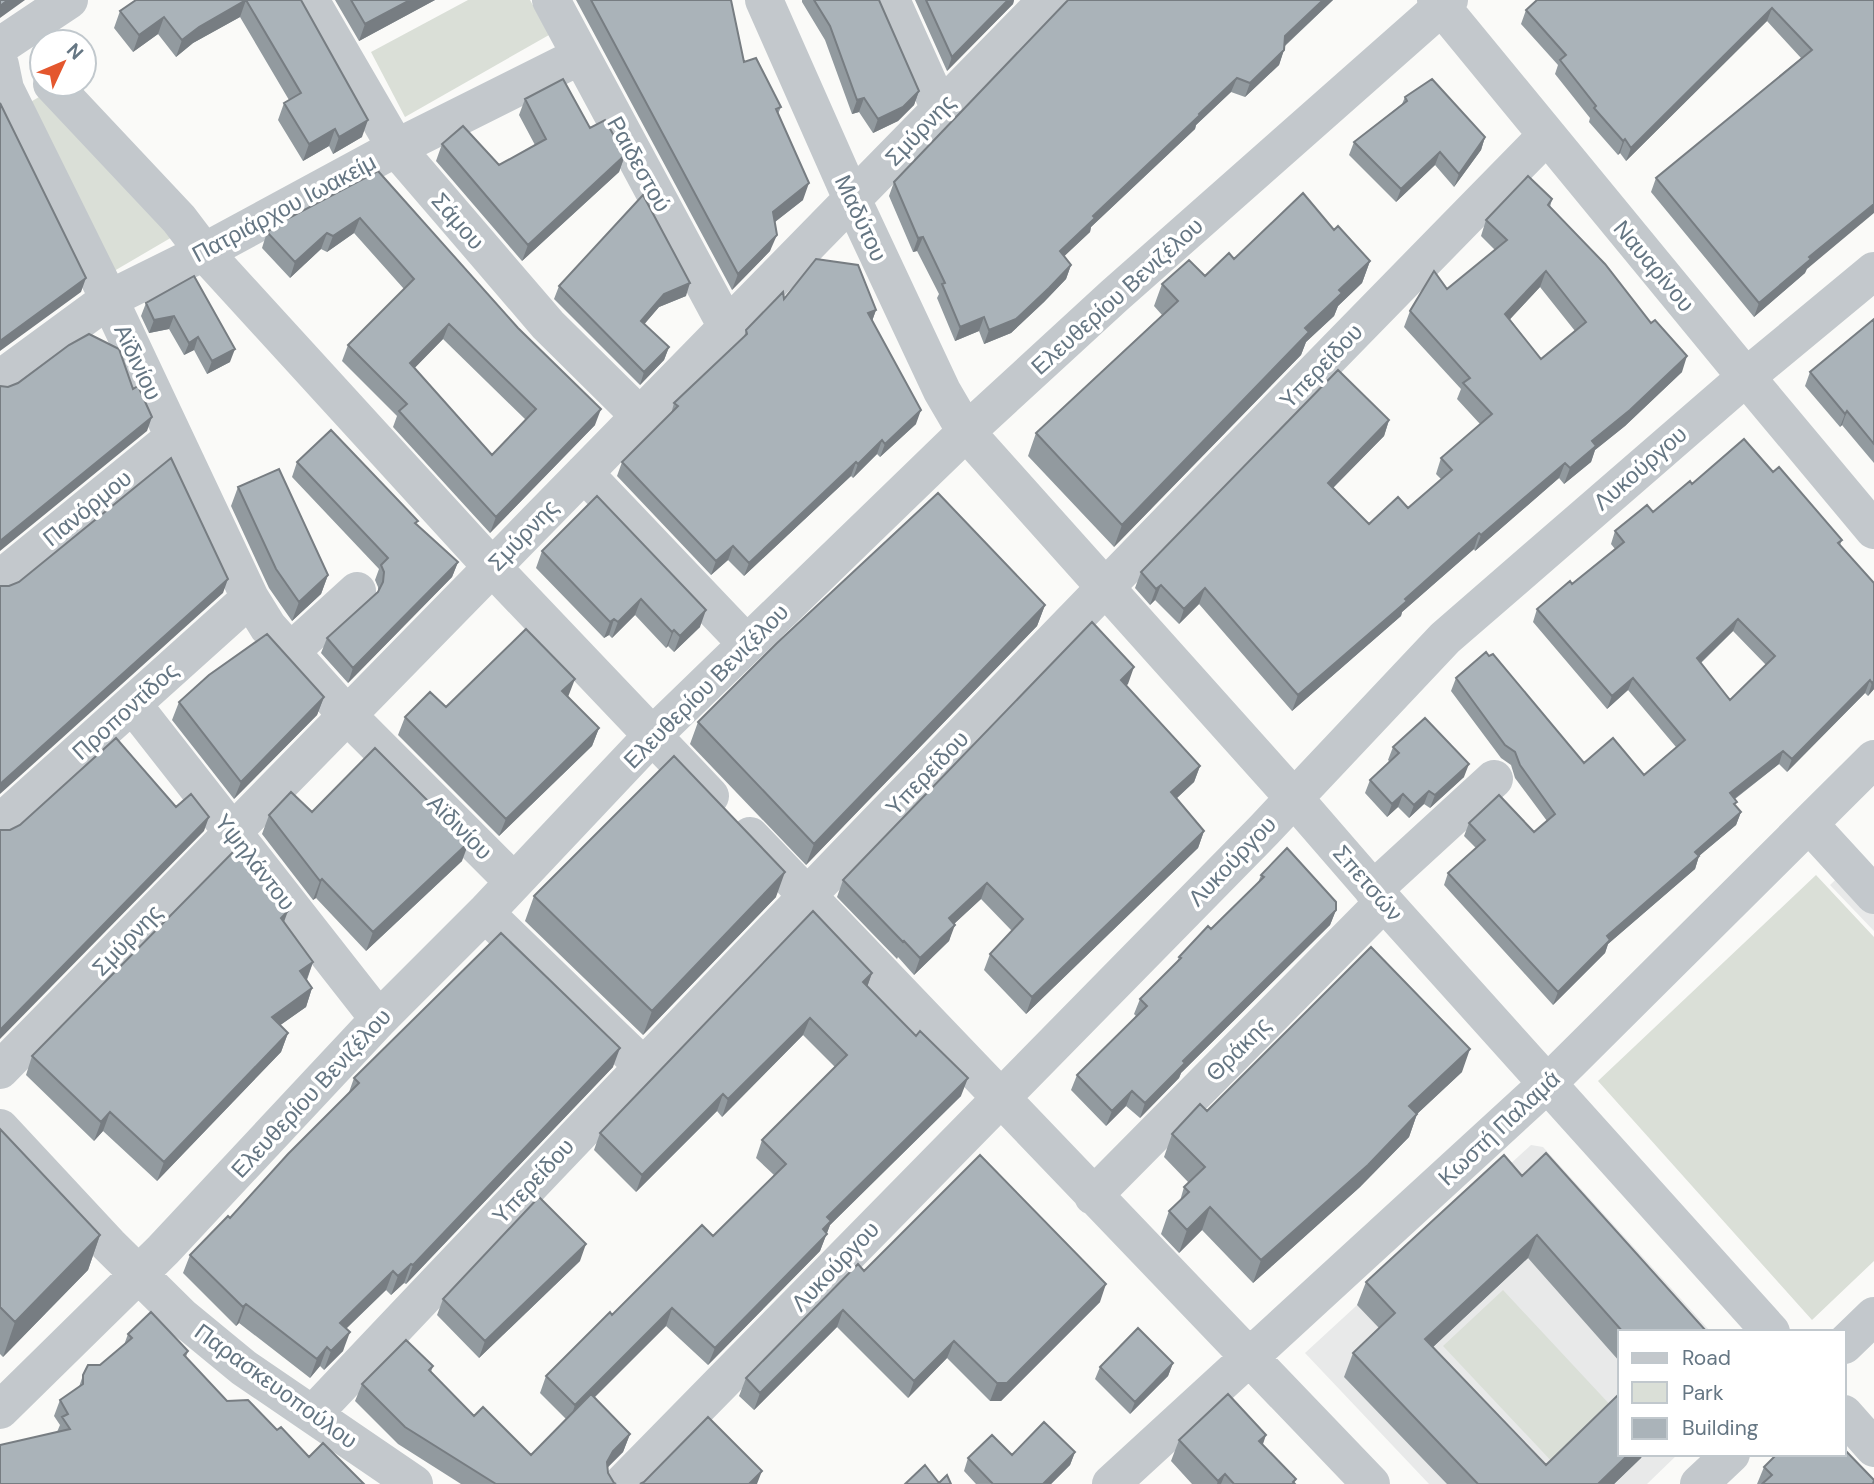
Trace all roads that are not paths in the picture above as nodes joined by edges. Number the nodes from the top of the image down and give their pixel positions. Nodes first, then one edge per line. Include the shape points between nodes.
1 (69, 0) edge
2 (310, 0) edge
3 (551, 0) edge
4 (764, 0) edge
5 (891, 0) edge
6 (1047, 0) edge
7 (1442, 2) edge
8 (0, 48) edge
9 (580, 56) junction
10 (28, 59) edge
11 (0, 65) edge
12 (65, 98) edge
13 (940, 109) junction
14 (1546, 136) junction
15 (396, 148) junction
16 (852, 199) junction
17 (204, 252) junction
18 (1874, 271) edge
19 (109, 299) junction
20 (727, 327) junction
21 (1746, 377) junction
22 (0, 379) edge
23 (640, 416) junction
24 (966, 432) junction
25 (174, 437) junction
26 (584, 473) junction
27 (1874, 530) edge
28 (492, 567) junction
29 (0, 579) edge
30 (1105, 586) junction
31 (357, 591) dead end
32 (250, 598) junction
33 (747, 644) junction
34 (290, 652) junction
35 (133, 705) junction
36 (347, 715) junction
37 (652, 736) junction
38 (1874, 759) edge
39 (1494, 779) dead end
40 (1293, 797) junction
41 (0, 823) edge
42 (1810, 824) junction
43 (232, 833) junction
44 (513, 881) junction
45 (1874, 894) edge
46 (808, 896) junction
47 (1378, 896) junction
48 (485, 913) junction
49 (379, 1019) junction
50 (642, 1065) junction
51 (0, 1070) edge
52 (1548, 1083) junction
53 (999, 1098) junction
54 (0, 1128) edge
55 (1093, 1196) junction
56 (138, 1274) junction
57 (1874, 1316) edge
58 (1769, 1330) edge
59 (1846, 1343) edge
60 (1249, 1358) junction
61 (0, 1410) edge
62 (313, 1415) junction
63 (1846, 1416) edge
64 (1874, 1448) edge
65 (1729, 1456) edge
66 (396, 1479) edge
67 (622, 1484) edge
68 (1111, 1484) edge
69 (1371, 1484) edge
70 (1699, 1484) edge

1 - 8 street
2 - 15 street, Σάμου
3 - 9 street, Ραιδεστού
4 - 16 street, Μαδύτου
5 - 13 street
6 - 13 street, Σμύρνης
7 - 14 street, Ναυαρίνου
7 - 24 street, Ελευθερίου Βενιζέλου
8 - 10 street
9 - 15 street, Πατριάρχου Ιωακείμ
9 - 20 street, Ραιδεστού
11 - 19 street, Αϊδινίου via 5,89
12 - 17 street via 179,219
13 - 16 street, Σμύρνης
14 - 21 street, Ναυαρίνου
14 - 30 street, Υπερείδου
15 - 17 street, Πατριάρχου Ιωακείμ
15 - 23 street, Σάμου via 548,325
16 - 20 street, Σμύρνης
16 - 24 street, Μαδύτου via 942,391
17 - 19 street, Πατριάρχου Ιωακείμ
17 - 28 street
18 - 21 street, Λυκούργου
19 - 22 street, Πατριάρχου Ιωακείμ
19 - 25 street, Αϊδινίου
20 - 23 street, Σμύρνης
21 - 27 street, Ναυαρίνου
21 - 40 street, Λυκούργου via 1445,638
23 - 26 street, Σμύρνης
24 - 30 street, Σπετσών
24 - 33 street, Ελευθερίου Βενιζέλου
25 - 29 street, Πανόρμου
25 - 32 street, Αϊδινίου
26 - 28 street, Σμύρνης
26 - 33 street
28 - 36 street, Σμύρνης
28 - 37 street
30 - 40 street, Σπετσών
30 - 46 street, Υπερείδου
31 - 34 street
32 - 34 street, Αϊδινίου
32 - 35 street, Προποντίδος
33 - 37 street, Ελευθερίου Βενιζέλου
34 - 36 street, Αϊδινίου
35 - 41 street, Προποντίδος
35 - 43 street, Υψηλάντου
36 - 43 street, Σμύρνης
36 - 44 street, Αϊδινίου
37 - 44 street, Ελευθερίου Βενιζέλου
37 - 46 street
38 - 42 street, Κωστή Παλαμά
39 - 47 street, Θράκης
40 - 47 street, Σπετσών
40 - 53 street, Λυκούργου
42 - 45 street
42 - 52 street, Κωστή Παλαμά
43 - 49 street, Υψηλάντου
43 - 51 street, Σμύρνης
44 - 48 street, Ελευθερίου Βενιζέλου
46 - 50 street, Υπερείδου
46 - 53 street
47 - 52 street, Σπετσών
47 - 55 street, Θράκης
48 - 49 street, Ελευθερίου Βενιζέλου
48 - 50 street
49 - 56 street, Ελευθερίου Βενιζέλου
50 - 62 street, Υπερείδου
52 - 58 street, Σπετσών
52 - 60 street, Κωστή Παλαμά
53 - 55 street
53 - 67 street, Λυκούργου
54 - 56 street, Παρασκευοπούλου
55 - 60 street
56 - 61 street, Ελευθερίου Βενιζέλου
56 - 62 street, Παρασκευοπούλου via 234,1360
57 - 59 street
60 - 68 street, Κωστή Παλαμά
60 - 69 street
62 - 66 street, Παρασκευοπούλου
63 - 64 street
65 - 70 street

